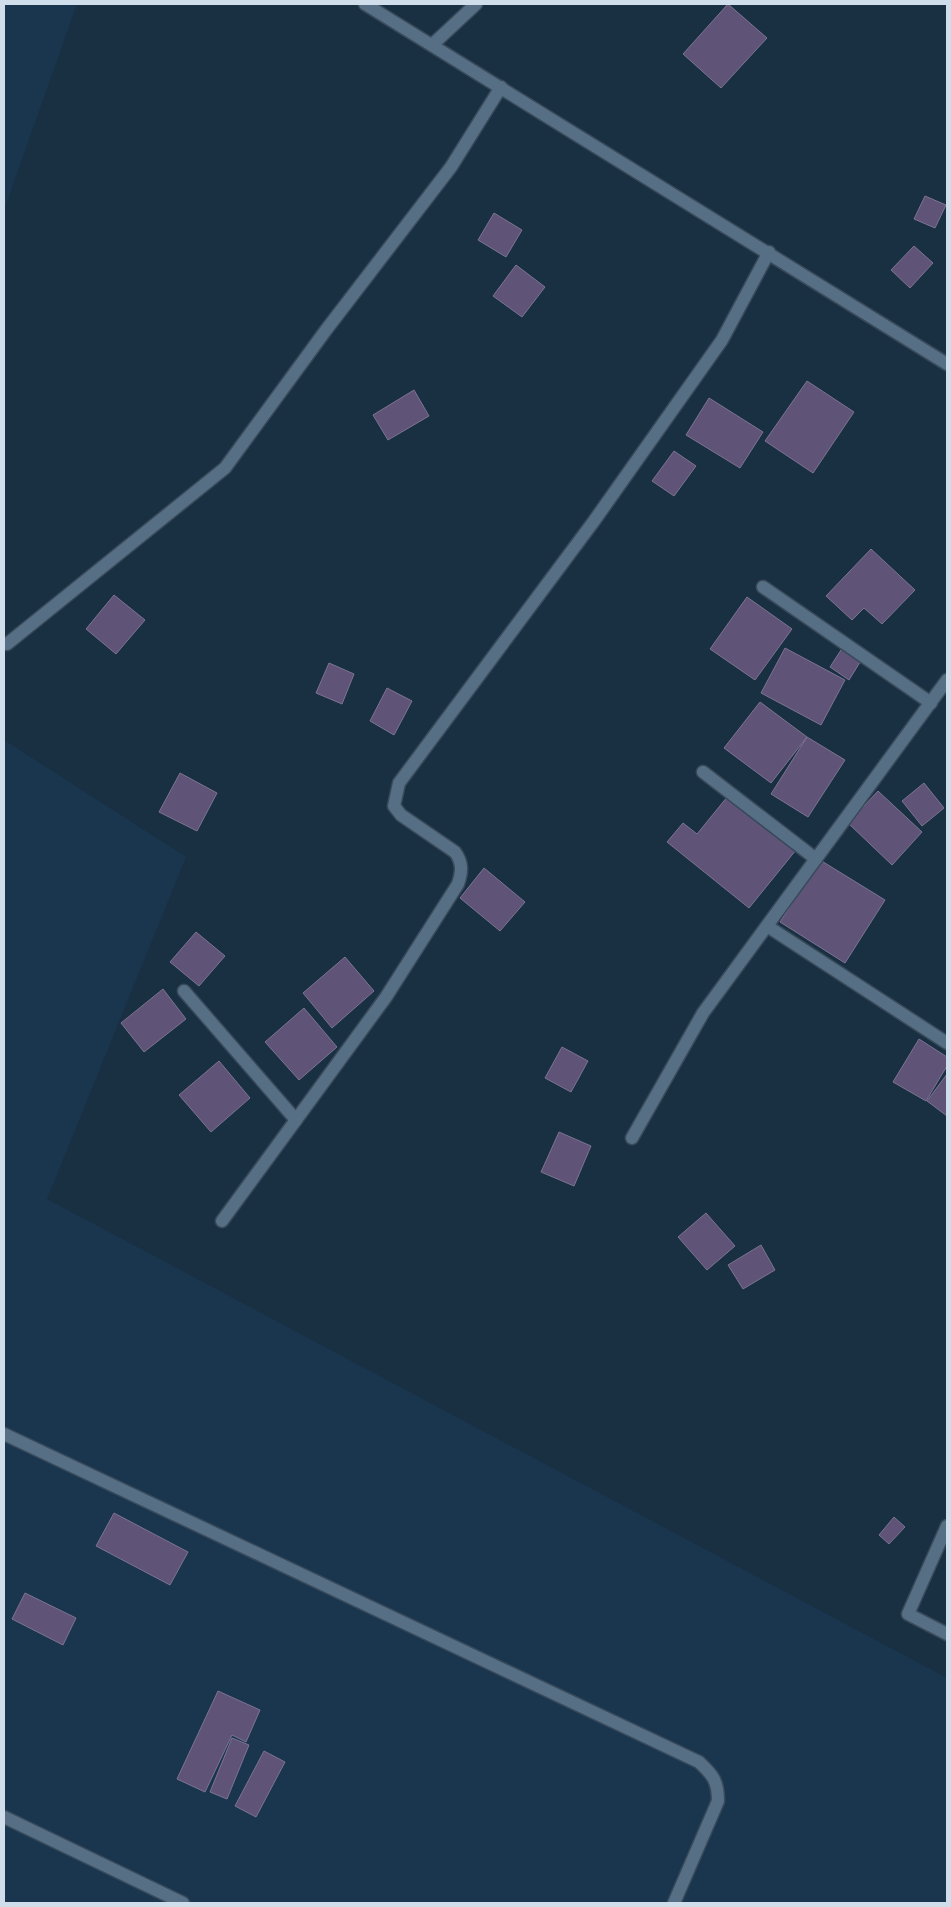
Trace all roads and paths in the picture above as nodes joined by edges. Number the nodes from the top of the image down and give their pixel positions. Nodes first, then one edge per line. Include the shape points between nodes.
1 (365, 4) edge
2 (476, 4) edge
3 (432, 45) junction
4 (501, 87) junction
5 (769, 252) junction
6 (947, 364) edge
7 (763, 587) dead end
8 (7, 644) dead end
9 (947, 680) edge
10 (931, 703) junction
11 (703, 772) dead end
12 (816, 859) junction
13 (767, 926) junction
14 (184, 991) dead end
15 (947, 1043) edge
16 (296, 1120) junction
17 (632, 1138) dead end
18 (222, 1221) dead end
19 (4, 1434) edge
20 (947, 1526) edge
21 (947, 1634) edge
22 (4, 1817) edge
23 (183, 1903) edge
24 (674, 1903) edge

1 - 3 street
2 - 3 street
3 - 4 street
4 - 5 street
4 - 8 street via 452,167 225,468
5 - 6 street
5 - 16 street via 722,340 594,521 399,783 394,806 401,815 455,852 461,861 462,874 386,997
7 - 10 street
9 - 10 street
10 - 12 street
11 - 12 street
12 - 13 street
13 - 15 street
13 - 17 street via 703,1013
14 - 16 street
16 - 18 street
19 - 24 street via 699,1762 710,1772 718,1787 718,1801
20 - 21 street via 908,1614
22 - 23 street

